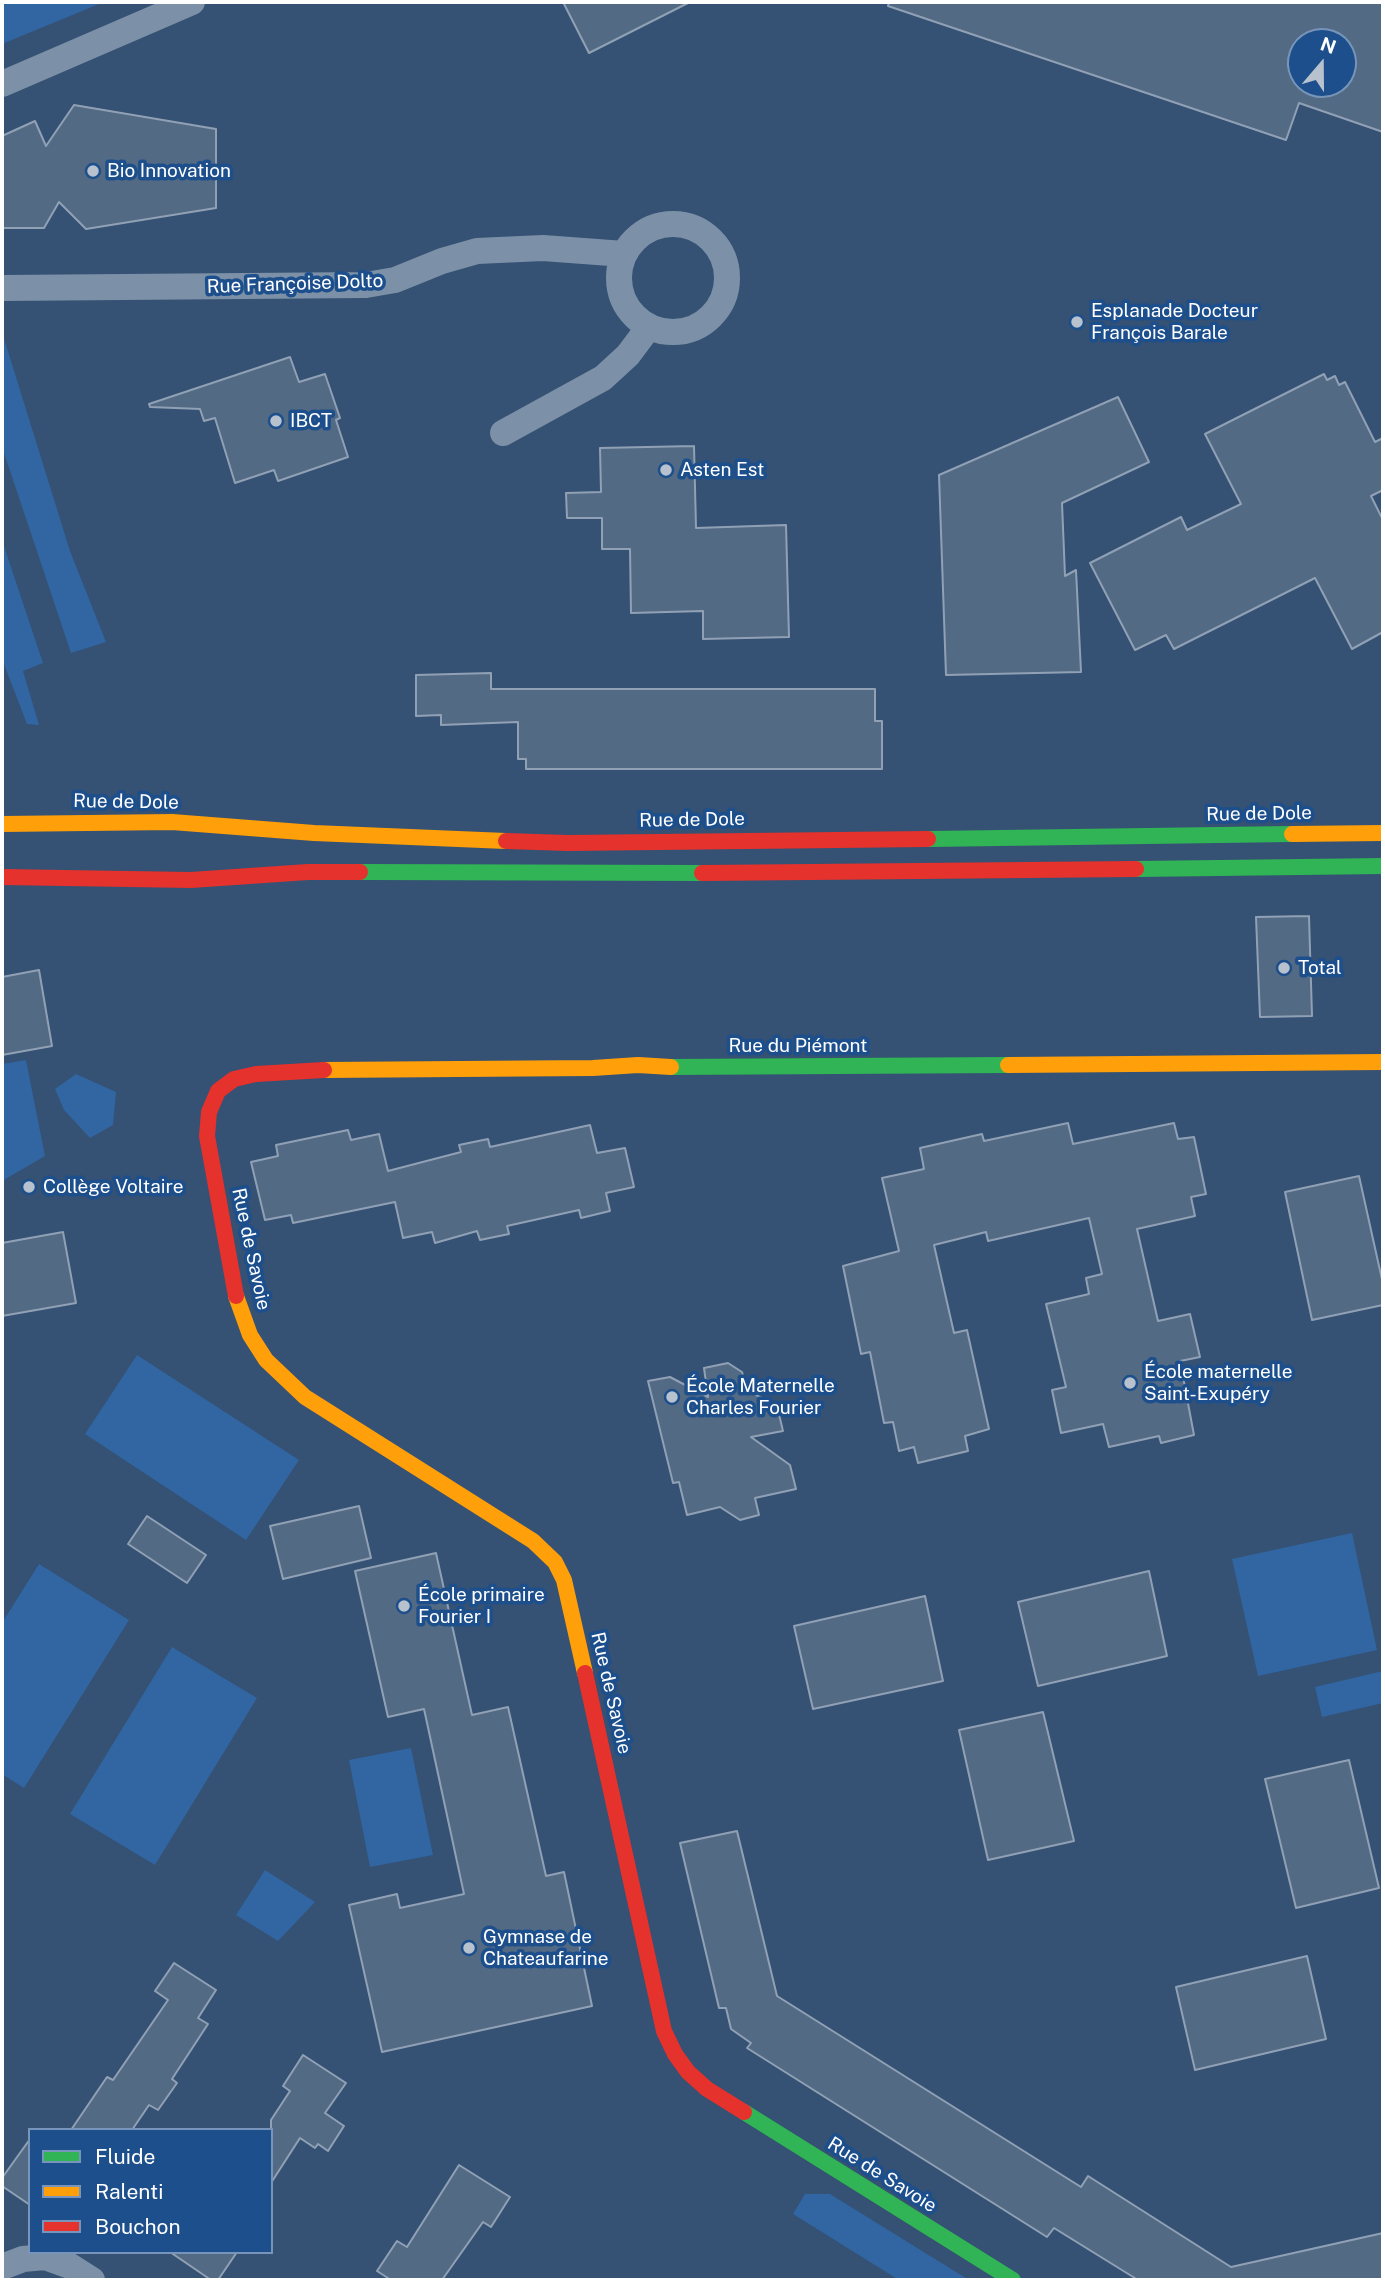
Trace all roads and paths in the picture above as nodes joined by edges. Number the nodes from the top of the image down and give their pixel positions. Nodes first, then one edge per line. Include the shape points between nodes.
1 (192, 2) edge
2 (2, 84) edge
3 (624, 254) junction
4 (2, 288) edge
5 (649, 327) junction
6 (503, 433) dead end
7 (2, 824) edge
8 (1383, 833) edge
9 (1383, 866) edge
10 (2, 877) edge
11 (1383, 1062) edge
12 (218, 1091) joint
13 (2, 2267) edge
14 (92, 2280) edge
15 (1013, 2280) edge

1 - 2 street
3 - 4 street, Rue Françoise Dolto via 544,248 477,251 395,280 366,285
3 - 5 street via 619,271 622,296 635,317
3 - 5 street via 648,230 683,225 714,242 723,257 728,274 726,292 706,321 677,333
5 - 6 street via 603,378
7 - 8 main road, Rue de Dole via 172,822 313,833 568,843
9 - 10 main road via 308,872 191,880
11 - 12 main road, Rue du Piémont via 299,1070 245,1076
12 - 15 main road, Rue de Savoie via 209,1112 207,1136 234,1288 250,1335 266,1360 305,1397 533,1541 555,1562 564,1580 664,2031 675,2054 707,2089
13 - 14 street via 45,2257

